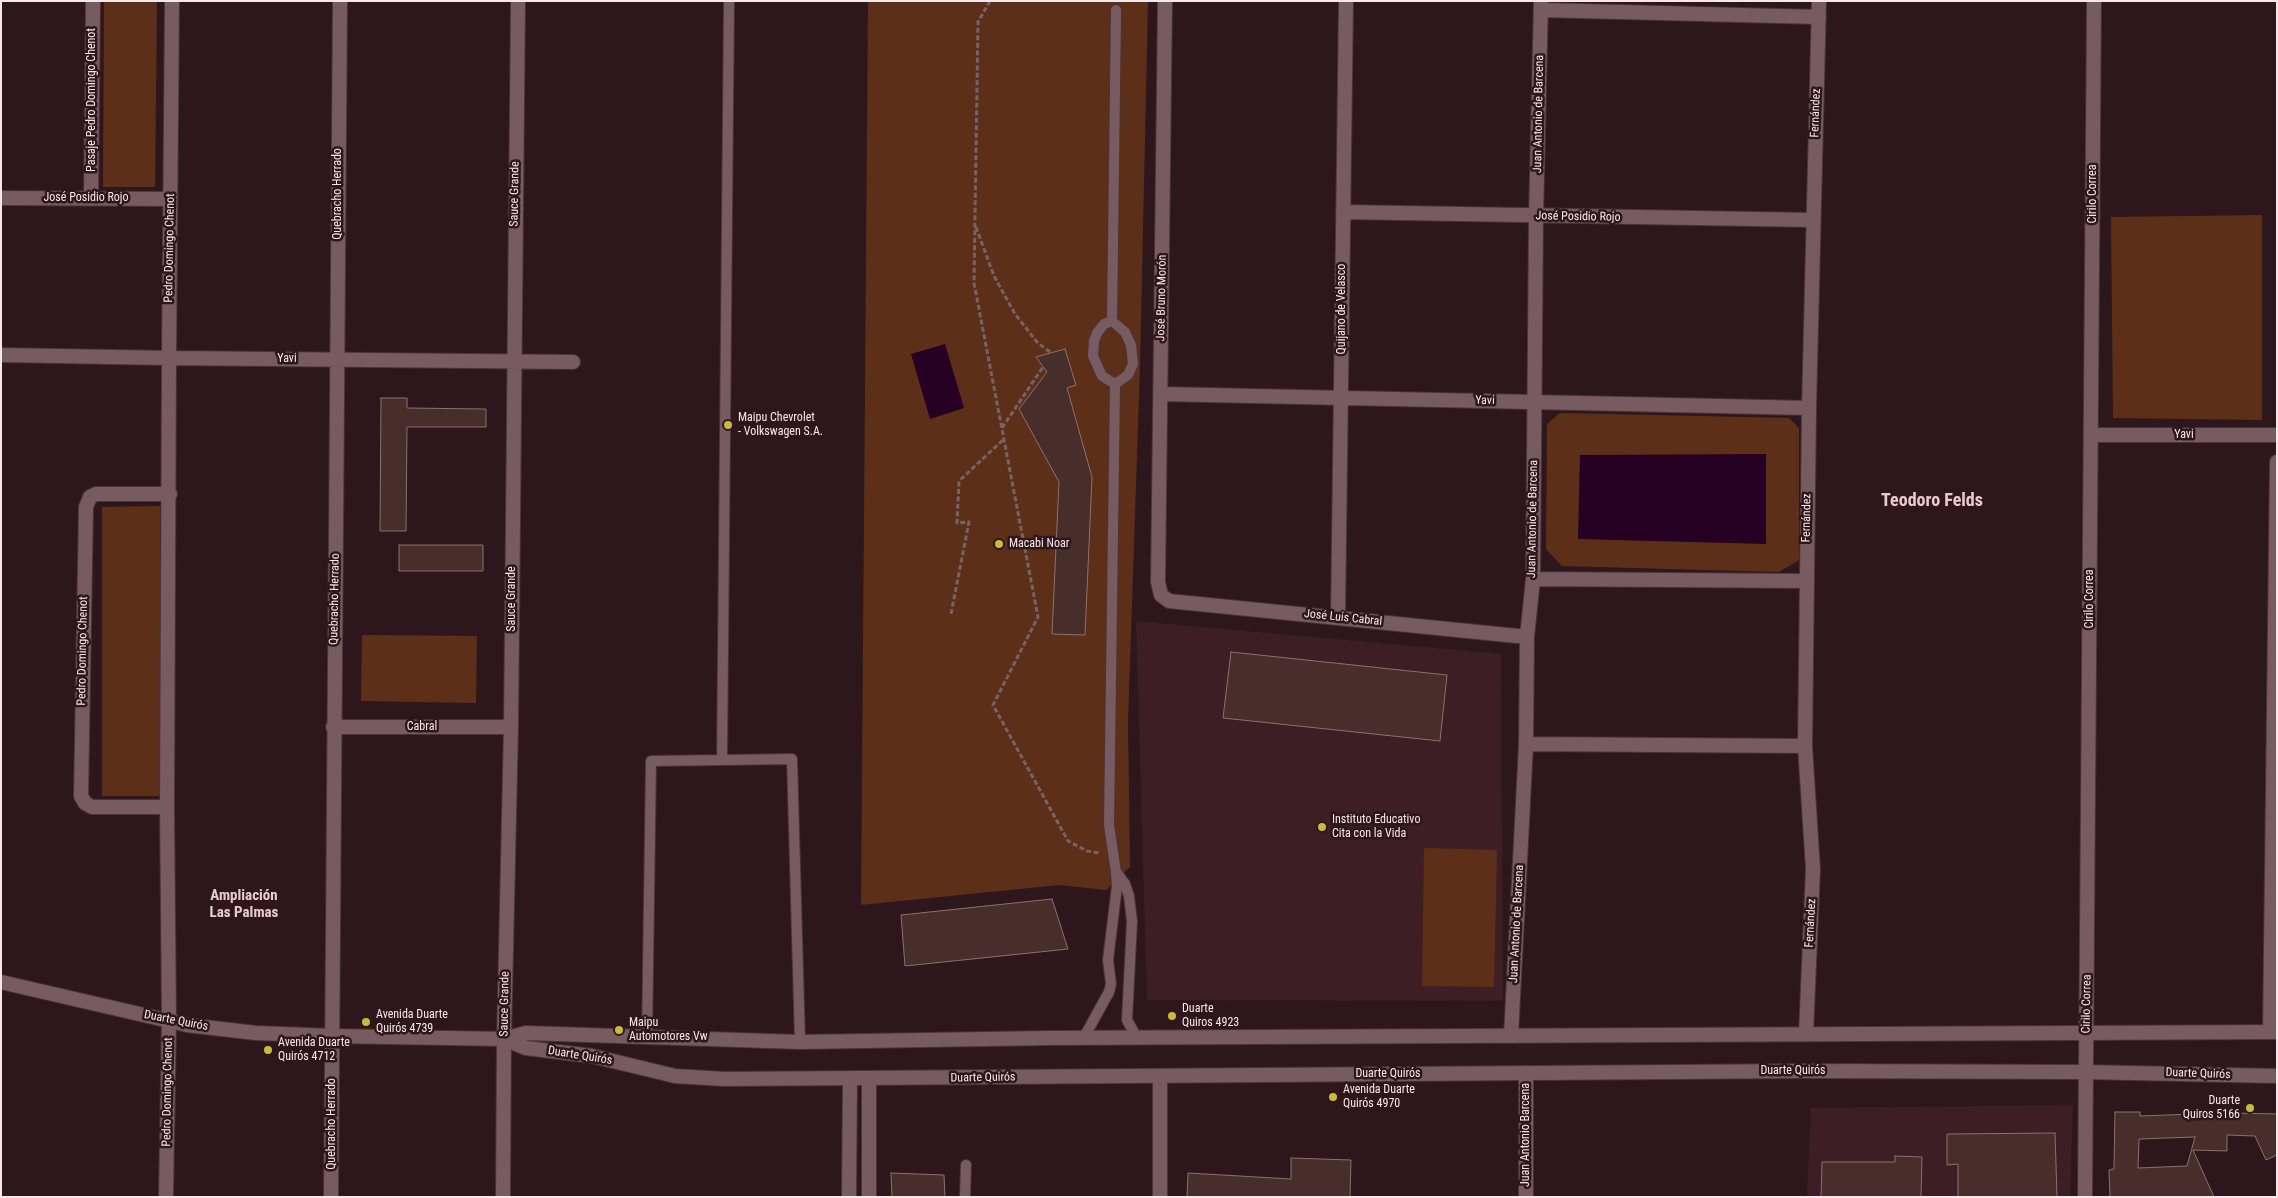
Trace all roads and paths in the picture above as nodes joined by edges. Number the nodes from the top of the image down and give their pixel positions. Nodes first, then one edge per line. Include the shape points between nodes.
1 (92, 1) edge
2 (172, 1) edge
3 (340, 1) edge
4 (518, 1) edge
5 (729, 1) edge
6 (990, 1) edge
7 (1165, 1) edge
8 (1346, 1) edge
9 (1819, 1) edge
10 (2094, 1) edge
11 (1541, 6) edge
12 (1116, 10) dead end
13 (1819, 17) junction
14 (1, 198) edge
15 (91, 198) junction
16 (170, 199) junction
17 (1343, 212) junction
18 (1536, 217) junction
19 (1813, 220) junction
20 (975, 225) junction
21 (1112, 321) junction
22 (1051, 353) dead end
23 (1, 354) edge
24 (169, 358) junction
25 (337, 360) junction
26 (514, 362) junction
27 (573, 362) dead end
28 (1043, 367) dead end
29 (1115, 384) junction
30 (1161, 394) junction
31 (1342, 398) junction
32 (1535, 402) junction
33 (1809, 408) junction
34 (1002, 428) junction
35 (2091, 435) junction
36 (2277, 435) edge
37 (1004, 439) junction
38 (2277, 462) edge
39 (170, 494) junction
40 (1533, 579) junction
41 (1806, 581) junction
42 (1161, 595) joint
43 (951, 614) dead end
44 (1338, 618) junction
45 (1527, 637) junction
46 (511, 726) junction
47 (333, 727) junction
48 (1526, 744) junction
49 (1805, 746) junction
50 (722, 760) junction
51 (167, 807) junction
52 (1113, 856) junction
53 (1116, 872) junction
54 (1, 982) edge
55 (169, 1020) junction
56 (2086, 1032) junction
57 (2273, 1032) edge
58 (1806, 1034) junction
59 (332, 1036) junction
60 (1511, 1036) junction
61 (647, 1038) junction
62 (1137, 1038) junction
63 (504, 1039) junction
64 (1082, 1039) junction
65 (800, 1042) junction
66 (2085, 1072) junction
67 (1526, 1073) junction
68 (1160, 1076) junction
69 (2277, 1076) edge
70 (850, 1079) junction
71 (869, 1079) junction
72 (966, 1165) dead end
73 (166, 1197) edge
74 (331, 1197) edge
75 (503, 1197) edge
76 (849, 1197) edge
77 (869, 1197) edge
78 (965, 1197) edge
79 (1160, 1197) edge
80 (1526, 1197) edge
81 (2085, 1197) edge

1 - 15 street, Pasaje Pedro Domingo Chenot
2 - 16 street, Pedro Domingo Chenot
3 - 25 street, Quebracho Herrado
4 - 26 street, Sauce Grande
5 - 50 lane
6 - 20 path via 978,22
7 - 30 street, José Bruno Morón
8 - 17 street, Quijano de Velasco
9 - 13 street, Fernández
10 - 35 street, Cirilo Correa
11 - 13 street
11 - 18 street, Juan Antonio de Barcena
12 - 21 lane
13 - 19 street, Fernández
14 - 15 street, José Posidio Rojo
15 - 16 street, José Posidio Rojo
16 - 24 street, Pedro Domingo Chenot
17 - 18 street, José Posidio Rojo
17 - 31 street, Quijano de Velasco
18 - 19 street, José Posidio Rojo
18 - 32 street, Juan Antonio de Barcena
19 - 33 street, Fernández
20 - 22 path via 994,276 1015,314 1037,342
20 - 34 path via 974,283
21 - 29 lane via 1125,332 1131,345 1133,364 1128,375
21 - 29 lane via 1104,324 1097,333 1093,356 1102,376
23 - 24 street, Yavi
24 - 25 street, Yavi
24 - 39 street, Pedro Domingo Chenot
25 - 26 street, Yavi
25 - 47 street, Quebracho Herrado
26 - 27 street, Yavi
26 - 46 street, Sauce Grande
28 - 34 path
29 - 52 lane via 1109,825
30 - 31 street, Yavi
30 - 42 street, José Bruno Morón via 1158,582
31 - 32 street, Yavi
31 - 44 street, Quijano de Velasco
32 - 33 street, Yavi
32 - 40 street, Juan Antonio de Barcena
33 - 41 street, Fernández
34 - 37 path
35 - 36 street, Yavi
35 - 56 street, Cirilo Correa
37 - 43 path via 959,481 957,523 969,522
37 - 52 path via 1038,617 993,705 1068,841 1087,851
38 - 57 street
39 - 51 street, Pedro Domingo Chenot
39 - 51 street, Pedro Domingo Chenot via 96,494 90,497 86,507 81,796 92,807
40 - 41 street
40 - 45 street, Juan Antonio de Barcena
41 - 49 street, Fernández
42 - 44 street, José Luis Cabral via 1168,601
44 - 45 street, José Luis Cabral
45 - 48 street, Juan Antonio de Barcena
46 - 47 street, Cabral
46 - 63 street, Sauce Grande
47 - 59 street, Quebracho Herrado
48 - 49 street
48 - 60 street, Juan Antonio de Barcena
49 - 58 street, Fernández via 1813,869
50 - 61 lane via 651,761
50 - 65 lane via 792,759
51 - 55 street, Pedro Domingo Chenot
52 - 53 lane
53 - 62 lane via 1129,896 1132,921 1127,1020
53 - 64 lane via 1108,960 1111,984
54 - 55 street, Duarte Quirós
55 - 59 street, Duarte Quirós via 256,1033
55 - 73 street, Pedro Domingo Chenot
56 - 57 street, Duarte Quirós
56 - 58 street, Duarte Quirós
56 - 66 street, Cirilo Correa
58 - 60 street, Duarte Quirós
59 - 63 street, Duarte Quirós
59 - 74 street, Quebracho Herrado
60 - 62 street, Duarte Quirós
61 - 63 street, Duarte Quirós via 526,1033
61 - 65 street, Duarte Quirós
62 - 64 street, Duarte Quirós
63 - 70 street, Duarte Quirós via 526,1048 592,1056 675,1076 724,1080
63 - 75 street, Sauce Grande
64 - 65 street, Duarte Quirós
66 - 67 street, Duarte Quirós
66 - 69 street, Duarte Quirós
66 - 81 street, Cirilo Correa
67 - 68 street, Duarte Quirós
67 - 80 street, Juan Antonio Barcena
68 - 71 street, Duarte Quirós
68 - 79 street
70 - 71 street, Duarte Quirós
70 - 76 street
71 - 77 street
72 - 78 lane

